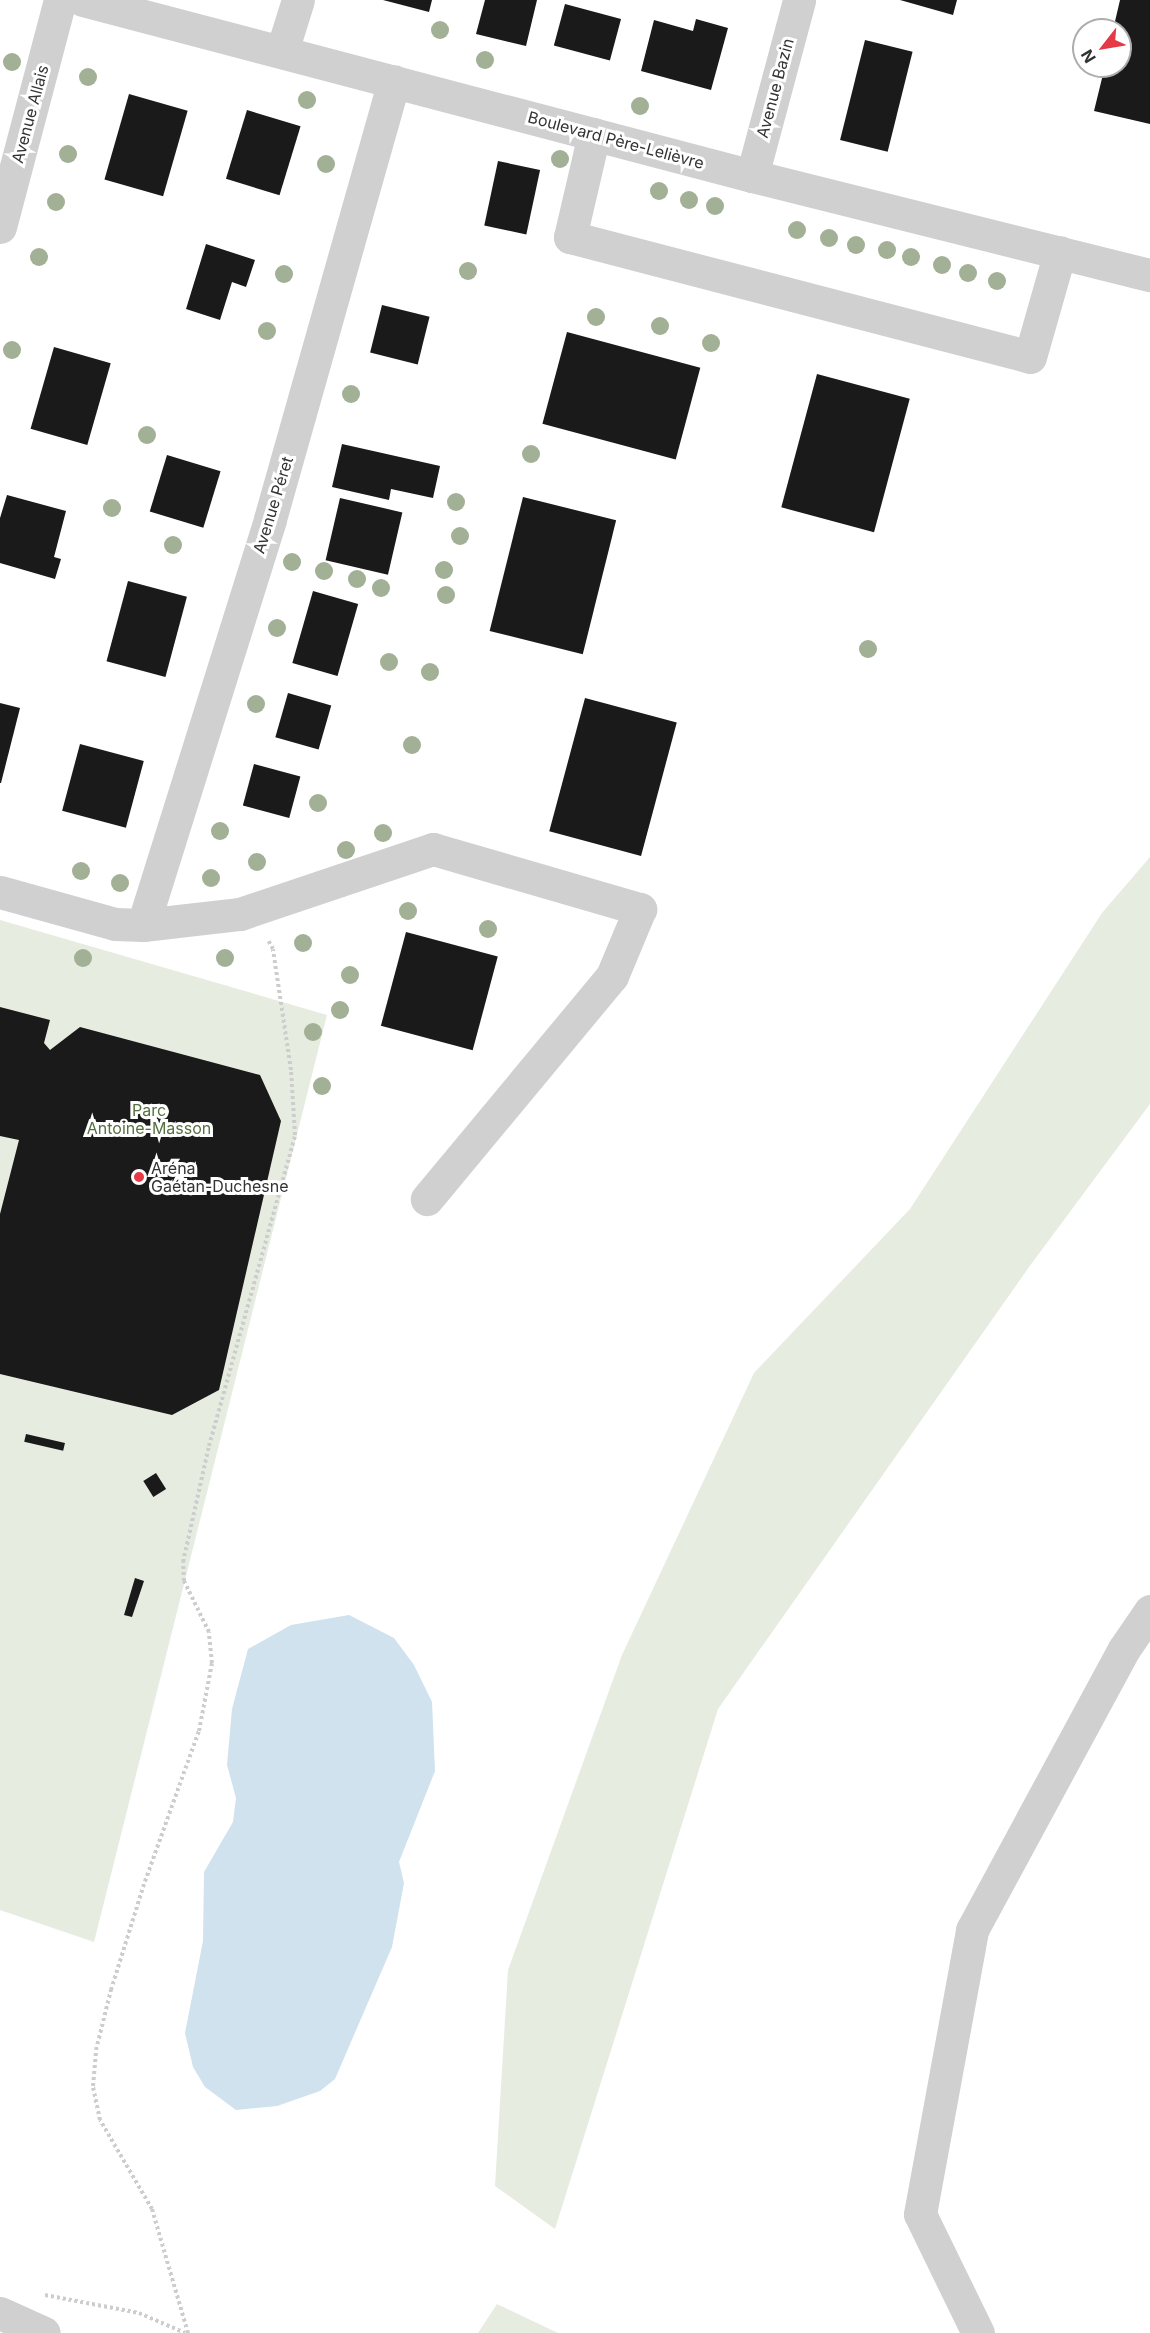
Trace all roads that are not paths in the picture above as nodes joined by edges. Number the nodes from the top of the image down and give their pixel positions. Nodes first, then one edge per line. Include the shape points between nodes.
1 (60, 0) edge
2 (83, 0) edge
3 (298, 0) edge
4 (798, 0) edge
5 (282, 51) junction
6 (394, 81) junction
7 (594, 134) junction
8 (752, 176) junction
9 (0, 227) edge
10 (1060, 252) junction
11 (1150, 275) edge
12 (0, 892) edge
13 (143, 925) junction
14 (427, 1199) dead end
15 (1150, 1611) edge
16 (5, 2316) edge
17 (44, 2333) edge
18 (978, 2333) edge

1 - 9 street, Avenue Allais
2 - 5 street, Boulevard Père-Lelièvre
3 - 5 street
4 - 8 street, Avenue Bazin
5 - 6 street, Boulevard Père-Lelièvre
6 - 7 street, Boulevard Père-Lelièvre
6 - 13 street, Avenue Péret via 270,519
7 - 8 street, Boulevard Père-Lelièvre
7 - 10 street via 570,237 1030,357
8 - 10 street, Boulevard Père-Lelièvre
10 - 11 street, Boulevard Père-Lelièvre
12 - 13 street via 115,924
13 - 14 street via 250,925 434,849 640,909 612,976
15 - 18 street via 1124,1649 972,1930 921,2214
16 - 17 street

